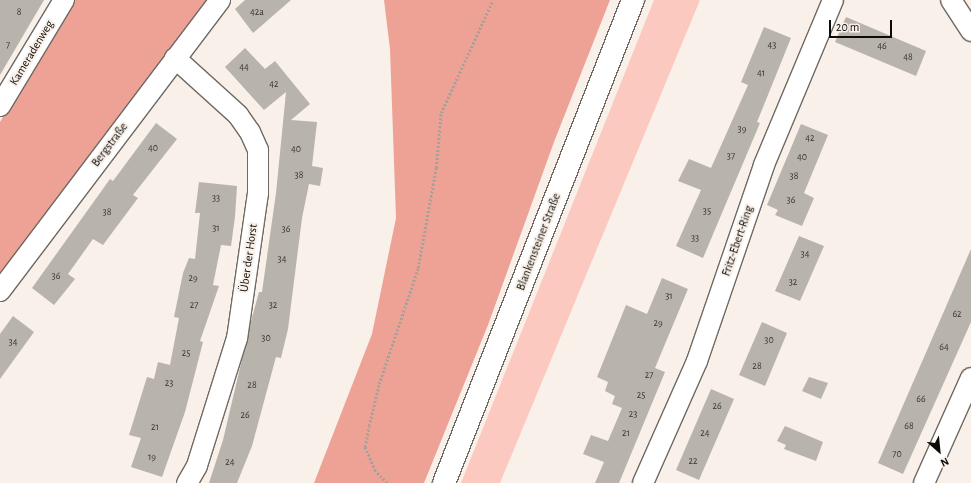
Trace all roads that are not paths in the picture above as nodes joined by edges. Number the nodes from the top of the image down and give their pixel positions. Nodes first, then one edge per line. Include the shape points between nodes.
1 (64, 0) edge
2 (220, 0) edge
3 (634, 0) edge
4 (833, 0) edge
5 (951, 0) edge
6 (971, 31) edge
7 (175, 58) junction
8 (0, 106) edge
9 (0, 290) edge
10 (971, 378) edge
11 (187, 483) edge
12 (444, 483) edge
13 (643, 483) edge
14 (924, 483) edge

1 - 8 street, Kameradenweg
2 - 7 street, Bergstraße
3 - 12 main road, Blankensteiner Straße
4 - 13 street, Fritz-Ebert-Ring via 764,166 697,361
5 - 6 street
7 - 9 street, Bergstraße
7 - 11 street, Über der Horst via 238,115 258,150 258,194 237,338 197,466
10 - 14 street

